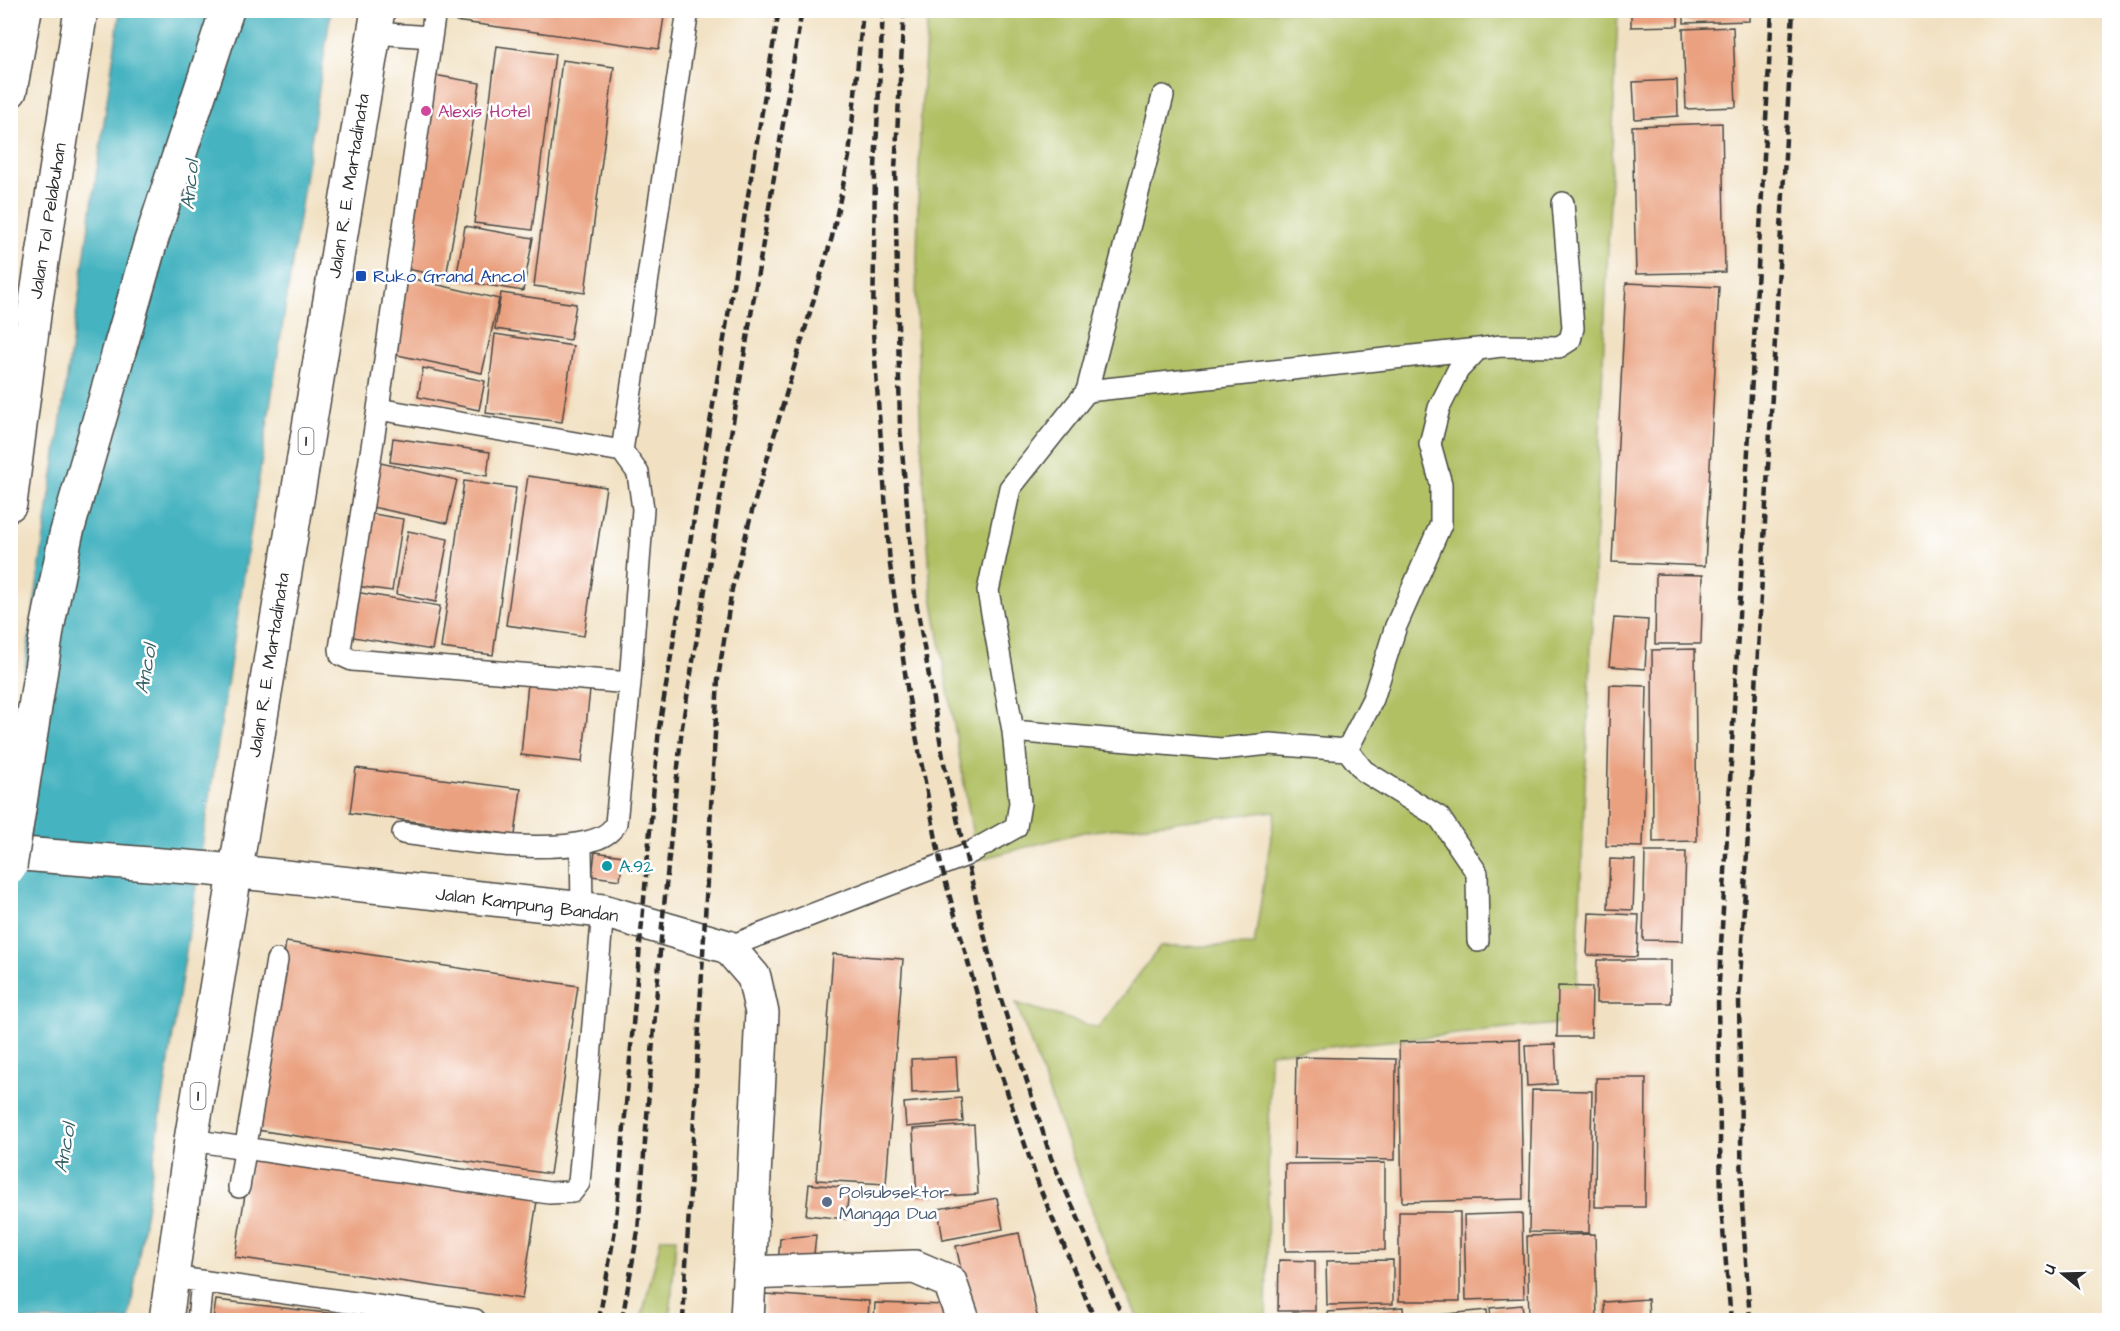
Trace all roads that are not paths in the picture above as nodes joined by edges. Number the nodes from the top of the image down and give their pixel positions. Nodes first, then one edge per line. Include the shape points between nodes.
1 (25, 10) edge
2 (81, 10) edge
3 (227, 10) edge
4 (435, 10) edge
5 (688, 10) edge
6 (376, 22) edge
7 (431, 37) junction
8 (10, 91) edge
9 (1163, 96) dead end
10 (1563, 202) dead end
11 (1478, 349) junction
12 (1087, 392) junction
13 (378, 409) junction
14 (622, 451) junction
15 (10, 504) edge
16 (630, 683) junction
17 (1013, 730) junction
18 (1347, 750) junction
19 (404, 834) dead end
20 (581, 845) junction
21 (10, 853) edge
22 (10, 867) edge
23 (223, 870) junction
24 (592, 910) junction
25 (1478, 941) dead end
26 (728, 947) junction
27 (277, 960) dead end
28 (191, 1140) junction
29 (244, 1148) junction
30 (239, 1187) dead end
31 (749, 1273) junction
32 (182, 1294) edge
33 (198, 1320) edge
34 (475, 1320) edge
35 (747, 1320) edge
36 (963, 1320) edge

1 - 8 main road
2 - 15 main road, Jalan Tol Pelabuhan via 35,307
3 - 22 main road, bridge via 150,244 66,534
4 - 7 lane
5 - 14 lane
6 - 7 lane
6 - 23 main road, Jalan R. E. Martadinata / 1
7 - 13 lane
9 - 12 lane
10 - 11 lane via 1573,328 1570,340 1559,347
11 - 12 lane
11 - 18 lane via 1458,370 1439,408 1430,444 1441,484 1441,524 1396,626 1373,699
12 - 17 lane via 1010,488 988,591
13 - 14 lane
13 - 16 lane via 341,655 352,660
14 - 16 lane via 638,473 643,509
16 - 20 lane via 616,823 607,837
17 - 18 lane via 1221,749 1270,744
17 - 26 lane via 1020,803 1016,827 964,856
18 - 25 lane via 1364,771 1439,817 1477,873
19 - 20 lane via 542,848
20 - 24 lane
21 - 23 main road, Jalan Kampung Bandan
23 - 24 main road, Jalan Kampung Bandan
23 - 28 main road, Jalan R. E. Martadinata / 1
24 - 26 main road, Jalan Kampung Bandan
24 - 29 lane via 579,1183 572,1192 549,1193
26 - 31 main road via 754,977 762,1013
27 - 29 lane
28 - 29 lane
28 - 32 main road, Jalan R. E. Martadinata / 1
29 - 30 lane
31 - 35 main road
31 - 36 main road via 915,1267 950,1282
32 - 33 lane
32 - 34 lane

